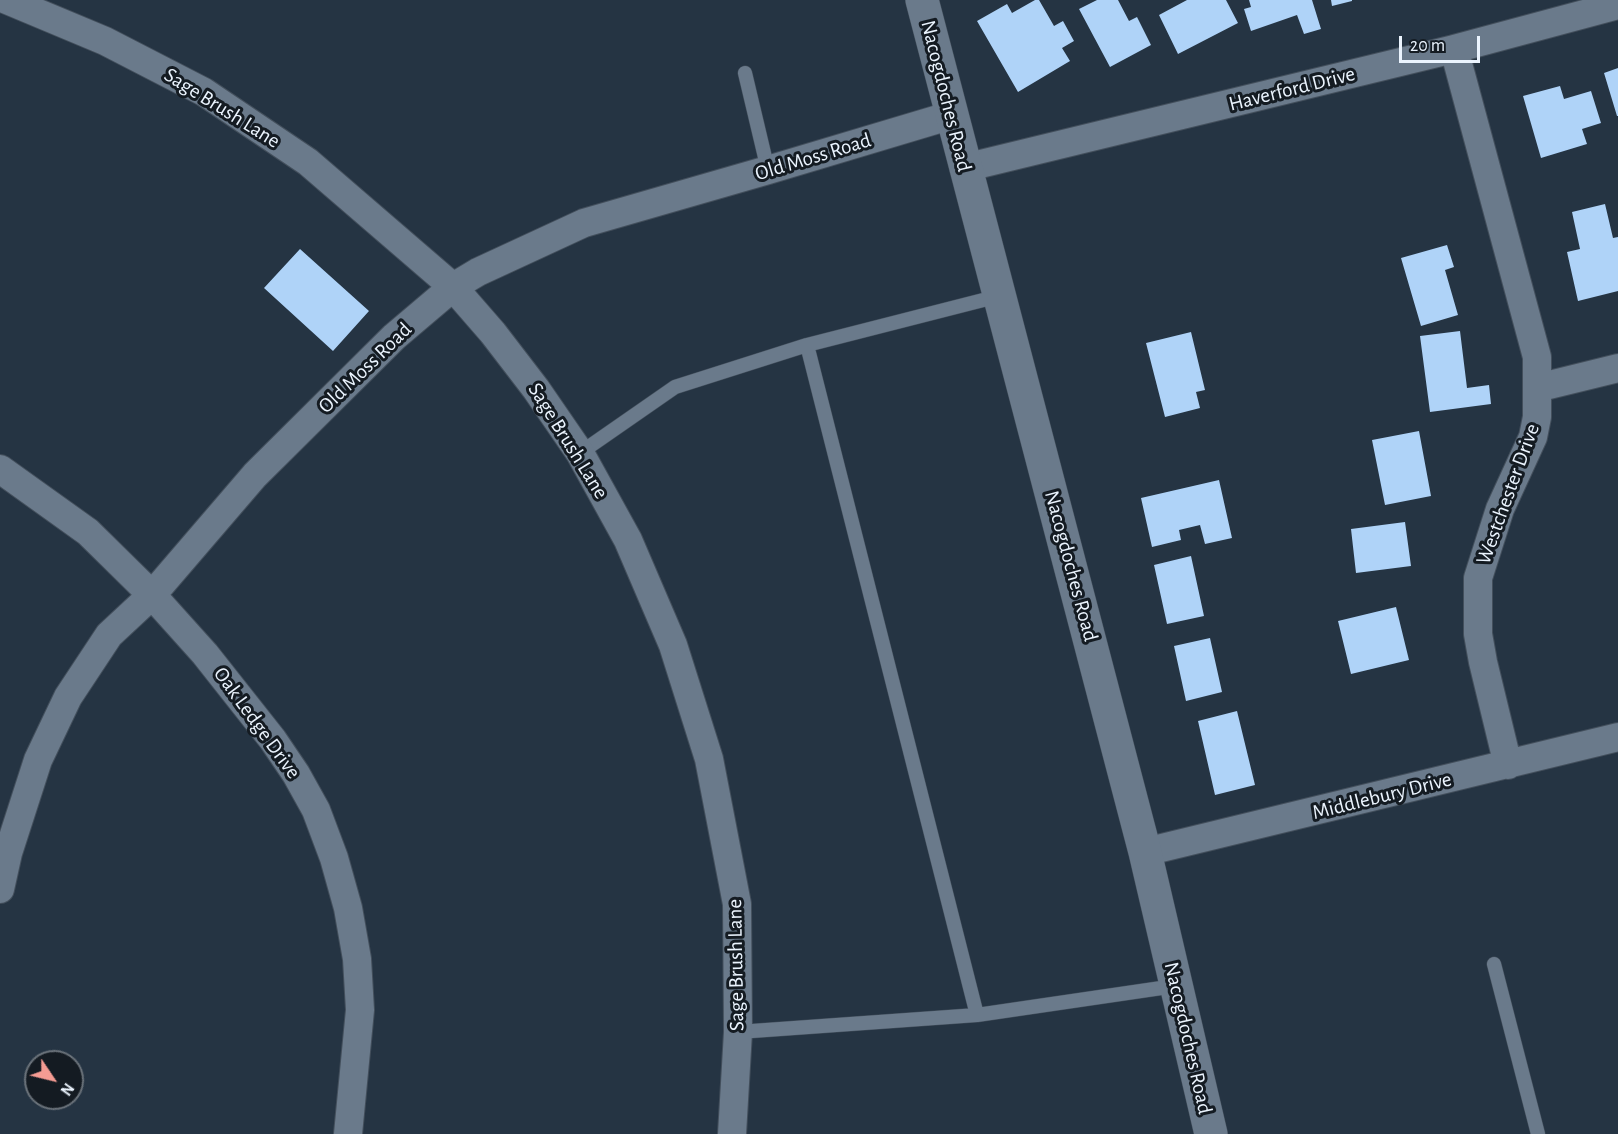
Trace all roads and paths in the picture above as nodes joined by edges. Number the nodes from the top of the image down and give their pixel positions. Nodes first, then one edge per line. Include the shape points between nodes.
1 (7, 0) edge
2 (922, 0) edge
3 (1618, 5) edge
4 (1454, 49) junction
5 (745, 73) dead end
6 (952, 115) junction
7 (964, 168) junction
8 (768, 170) junction
9 (453, 287) junction
10 (999, 296) junction
11 (807, 345) junction
12 (1618, 368) edge
13 (1537, 388) junction
14 (580, 453) junction
15 (0, 469) edge
16 (152, 595) junction
17 (1618, 737) edge
18 (1508, 765) junction
19 (1145, 852) junction
20 (0, 889) edge
21 (1494, 964) dead end
22 (1175, 986) junction
23 (976, 1015) junction
24 (738, 1032) junction
25 (348, 1134) edge
26 (732, 1134) edge
27 (1211, 1134) edge
28 (1538, 1134) edge

1 - 9 street, Sage Brush Lane via 105,40 204,92 308,162
2 - 6 main road, Nacogdoches Road
3 - 4 street, Haverford Drive
4 - 7 street, Haverford Drive
4 - 13 street, Westchester Drive via 1538,357
5 - 8 lane
6 - 7 main road, Nacogdoches Road
6 - 8 street, Old Moss Road
7 - 10 main road, Nacogdoches Road
8 - 9 street, Old Moss Road via 584,223
9 - 14 street, Sage Brush Lane via 494,333
9 - 16 street, Old Moss Road via 394,337 255,475
10 - 11 lane
10 - 19 main road, Nacogdoches Road
11 - 14 lane via 675,387
11 - 23 lane
12 - 13 street
13 - 18 street, Westchester Drive via 1533,437 1500,509 1478,578 1478,634
14 - 24 street, Sage Brush Lane via 628,540 674,645 709,759 737,904
15 - 16 street, Oak Ledge Drive via 88,532
16 - 20 street, Old Moss Road via 109,635 68,697 38,760
16 - 25 street, Oak Ledge Drive via 206,654 273,740 316,810 334,858 352,928 360,1010
17 - 18 street, Middlebury Drive
18 - 19 street, Middlebury Drive
19 - 22 main road, Nacogdoches Road
21 - 28 lane
22 - 23 lane
22 - 27 main road, Nacogdoches Road
23 - 24 lane
24 - 26 street, Sage Brush Lane

